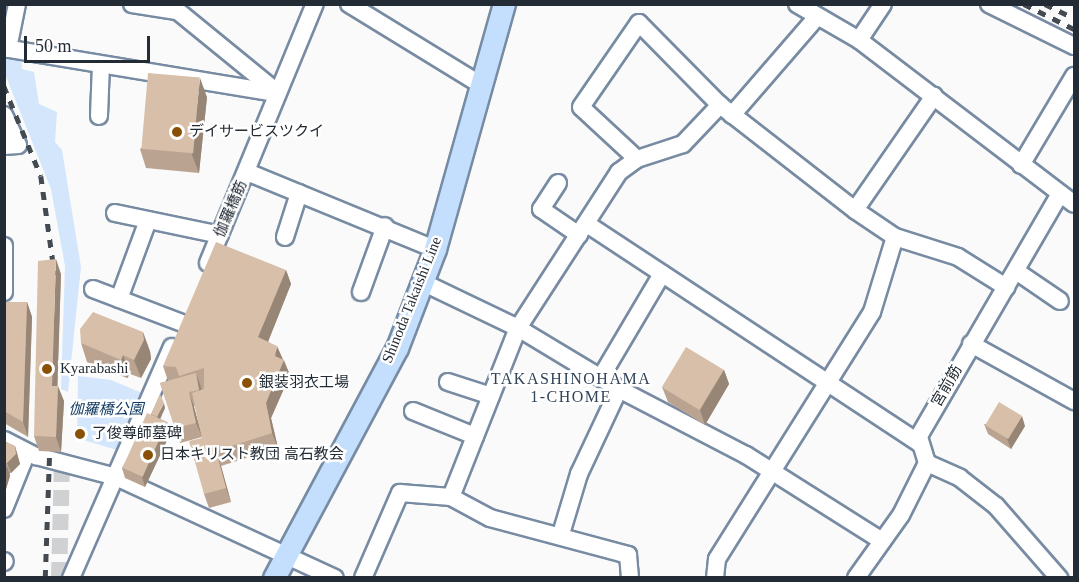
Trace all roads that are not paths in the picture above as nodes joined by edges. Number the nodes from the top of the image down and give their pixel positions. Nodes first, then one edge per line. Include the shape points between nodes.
1 (17, 4) edge
2 (132, 4) edge
3 (315, 4) edge
4 (349, 4) edge
5 (504, 4) edge
6 (797, 4) edge
7 (883, 4) edge
8 (989, 4) edge
9 (172, 8) edge
10 (817, 17) junction
11 (859, 40) junction
12 (1074, 46) edge
13 (6, 49) edge
14 (101, 64) junction
15 (1074, 76) edge
16 (481, 85) junction
17 (278, 93) junction
18 (934, 96) junction
19 (726, 110) junction
20 (4, 116) edge
21 (99, 116) dead end
22 (4, 146) edge
23 (637, 159) junction
24 (1021, 165) junction
25 (247, 172) junction
26 (558, 183) dead end
27 (299, 193) junction
28 (1059, 195) junction
29 (1074, 204) edge
30 (855, 210) junction
31 (115, 213) dead end
32 (148, 220) junction
33 (385, 226) junction
34 (583, 230) junction
35 (220, 235) junction
36 (285, 237) dead end
37 (895, 237) junction
38 (4, 246) edge
39 (435, 249) junction
40 (1016, 271) junction
41 (662, 274) junction
42 (201, 279) edge
43 (422, 282) junction
44 (1005, 287) junction
45 (93, 289) dead end
46 (4, 292) edge
47 (361, 292) dead end
48 (119, 299) junction
49 (192, 301) edge
50 (1060, 301) dead end
51 (182, 323) junction
52 (518, 328) junction
53 (971, 344) junction
54 (601, 377) junction
55 (448, 382) dead end
56 (828, 387) junction
57 (619, 389) junction
58 (490, 396) junction
59 (1074, 401) edge
60 (413, 411) dead end
61 (37, 433) edge
62 (474, 436) junction
63 (4, 440) edge
64 (919, 443) junction
65 (32, 454) junction
66 (927, 463) junction
67 (773, 473) junction
68 (116, 477) junction
69 (451, 497) junction
70 (4, 508) edge
71 (561, 534) junction
72 (882, 541) junction
73 (285, 553) junction
74 (71, 578) edge
75 (274, 578) edge
76 (335, 578) edge
77 (363, 578) edge
78 (630, 578) edge
79 (715, 578) edge
80 (856, 578) edge
81 (1059, 578) edge

1 - 13 street
2 - 9 street
3 - 17 street, 伽羅橋筋
4 - 16 street
5 - 16 main road, Shinoda Takaishi Line
6 - 10 street
7 - 11 street
8 - 12 street
9 - 17 street
10 - 11 street
10 - 19 street
11 - 18 street
13 - 14 street
14 - 17 street
14 - 21 street
15 - 24 street
16 - 39 main road, Shinoda Takaishi Line
17 - 25 street, 伽羅橋筋
18 - 24 street
18 - 30 street
19 - 23 street via 683,144
19 - 23 street via 639,23 581,107
19 - 30 street
20 - 22 street via 18,145
23 - 34 street via 619,172
24 - 28 street
25 - 27 street
25 - 35 street, 伽羅橋筋
26 - 34 street via 541,209
27 - 33 street
27 - 36 street
28 - 29 street
28 - 40 street, 宮前筋
30 - 37 street
31 - 32 street
32 - 35 street
32 - 48 street
33 - 39 street
33 - 47 street
34 - 41 street
34 - 52 street
35 - 42 street, 伽羅橋筋
37 - 44 street via 958,257
37 - 56 street via 872,312
38 - 46 street
39 - 43 main road, Shinoda Takaishi Line
40 - 44 street, 宮前筋
40 - 50 street
41 - 54 street
41 - 56 street
43 - 52 street
43 - 73 main road, Shinoda Takaishi Line via 397,348
44 - 53 street, 宮前筋
45 - 48 street
48 - 51 street
49 - 51 street
51 - 68 street
52 - 54 street
52 - 58 street
53 - 59 street
53 - 64 street, 宮前筋
54 - 57 street
55 - 58 street
56 - 64 street
56 - 67 street
57 - 67 street
57 - 71 street via 579,474
58 - 62 street
60 - 62 street
61 - 65 street
62 - 69 street
63 - 65 street
64 - 66 street
65 - 68 street
65 - 70 street
66 - 72 street
66 - 81 street via 960,478 996,506
67 - 72 street
67 - 79 street via 717,559
68 - 73 street
68 - 74 street
69 - 71 street via 490,518
69 - 77 street via 400,493
71 - 78 street via 628,555
72 - 80 street
73 - 75 main road, Shinoda Takaishi Line
73 - 76 street

